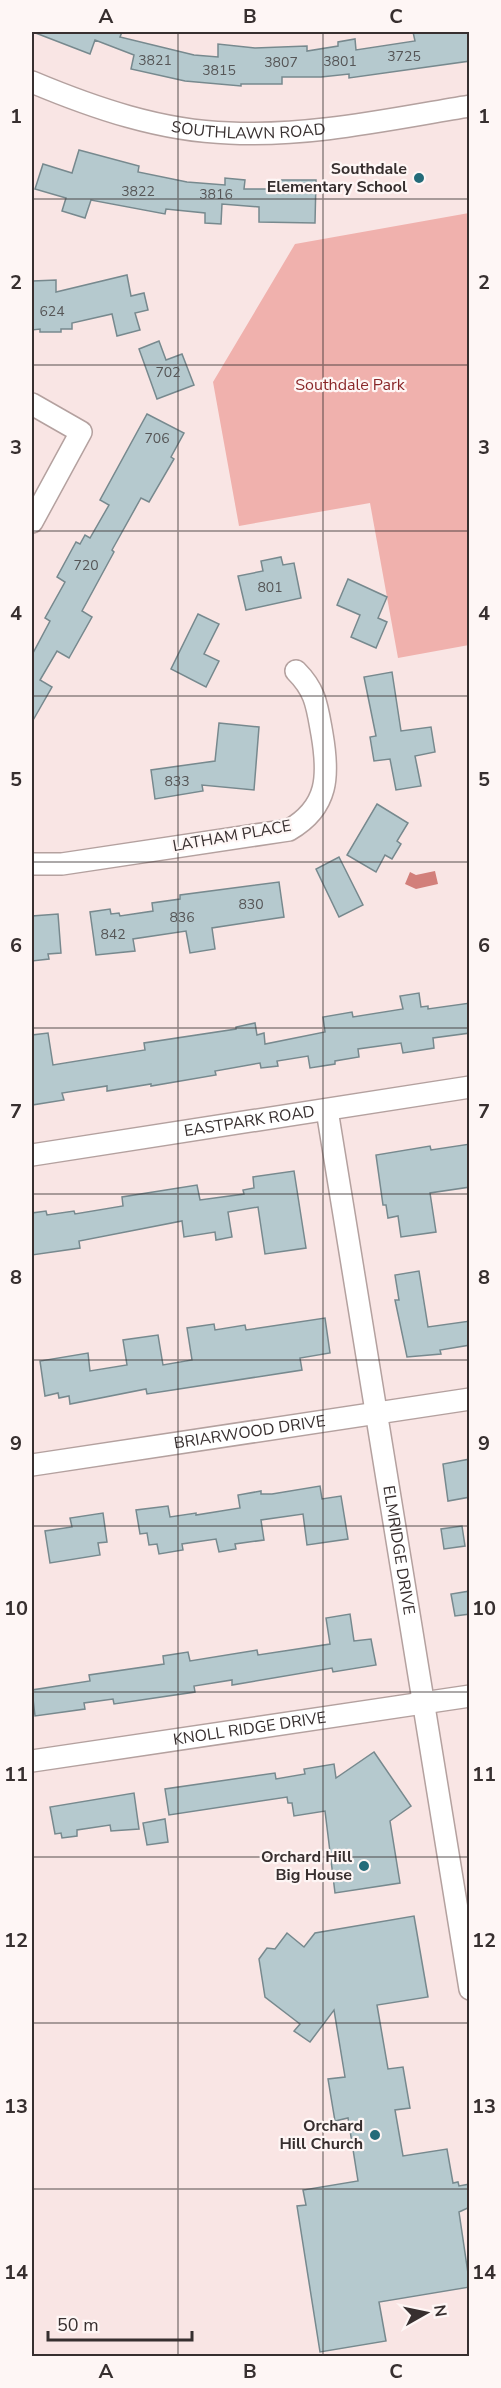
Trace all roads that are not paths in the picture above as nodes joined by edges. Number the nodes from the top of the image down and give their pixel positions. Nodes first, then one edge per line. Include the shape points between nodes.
1 (32, 82) edge
2 (470, 106) edge
3 (32, 404) edge
4 (32, 522) edge
5 (296, 671) dead end
6 (32, 864) edge
7 (470, 1087) edge
8 (327, 1110) junction
9 (32, 1155) edge
10 (470, 1399) edge
11 (376, 1414) junction
12 (32, 1465) edge
13 (470, 1696) edge
14 (423, 1703) junction
15 (32, 1761) edge
16 (470, 1989) edge

1 - 2 street, SOUTHLAWN ROAD via 100,109 227,133 305,131
3 - 4 street via 81,432
5 - 6 street, LATHAM PLACE via 309,684 316,701 327,765 325,784 306,820 288,830 62,864
7 - 8 street, EASTPARK ROAD
8 - 9 street, EASTPARK ROAD
8 - 11 street, ELMRIDGE DRIVE
10 - 11 street, BRIARWOOD DRIVE
11 - 12 street, BRIARWOOD DRIVE
11 - 14 street, ELMRIDGE DRIVE
13 - 14 street, KNOLL RIDGE DRIVE
14 - 15 street, KNOLL RIDGE DRIVE
14 - 16 street, ELMRIDGE DRIVE

